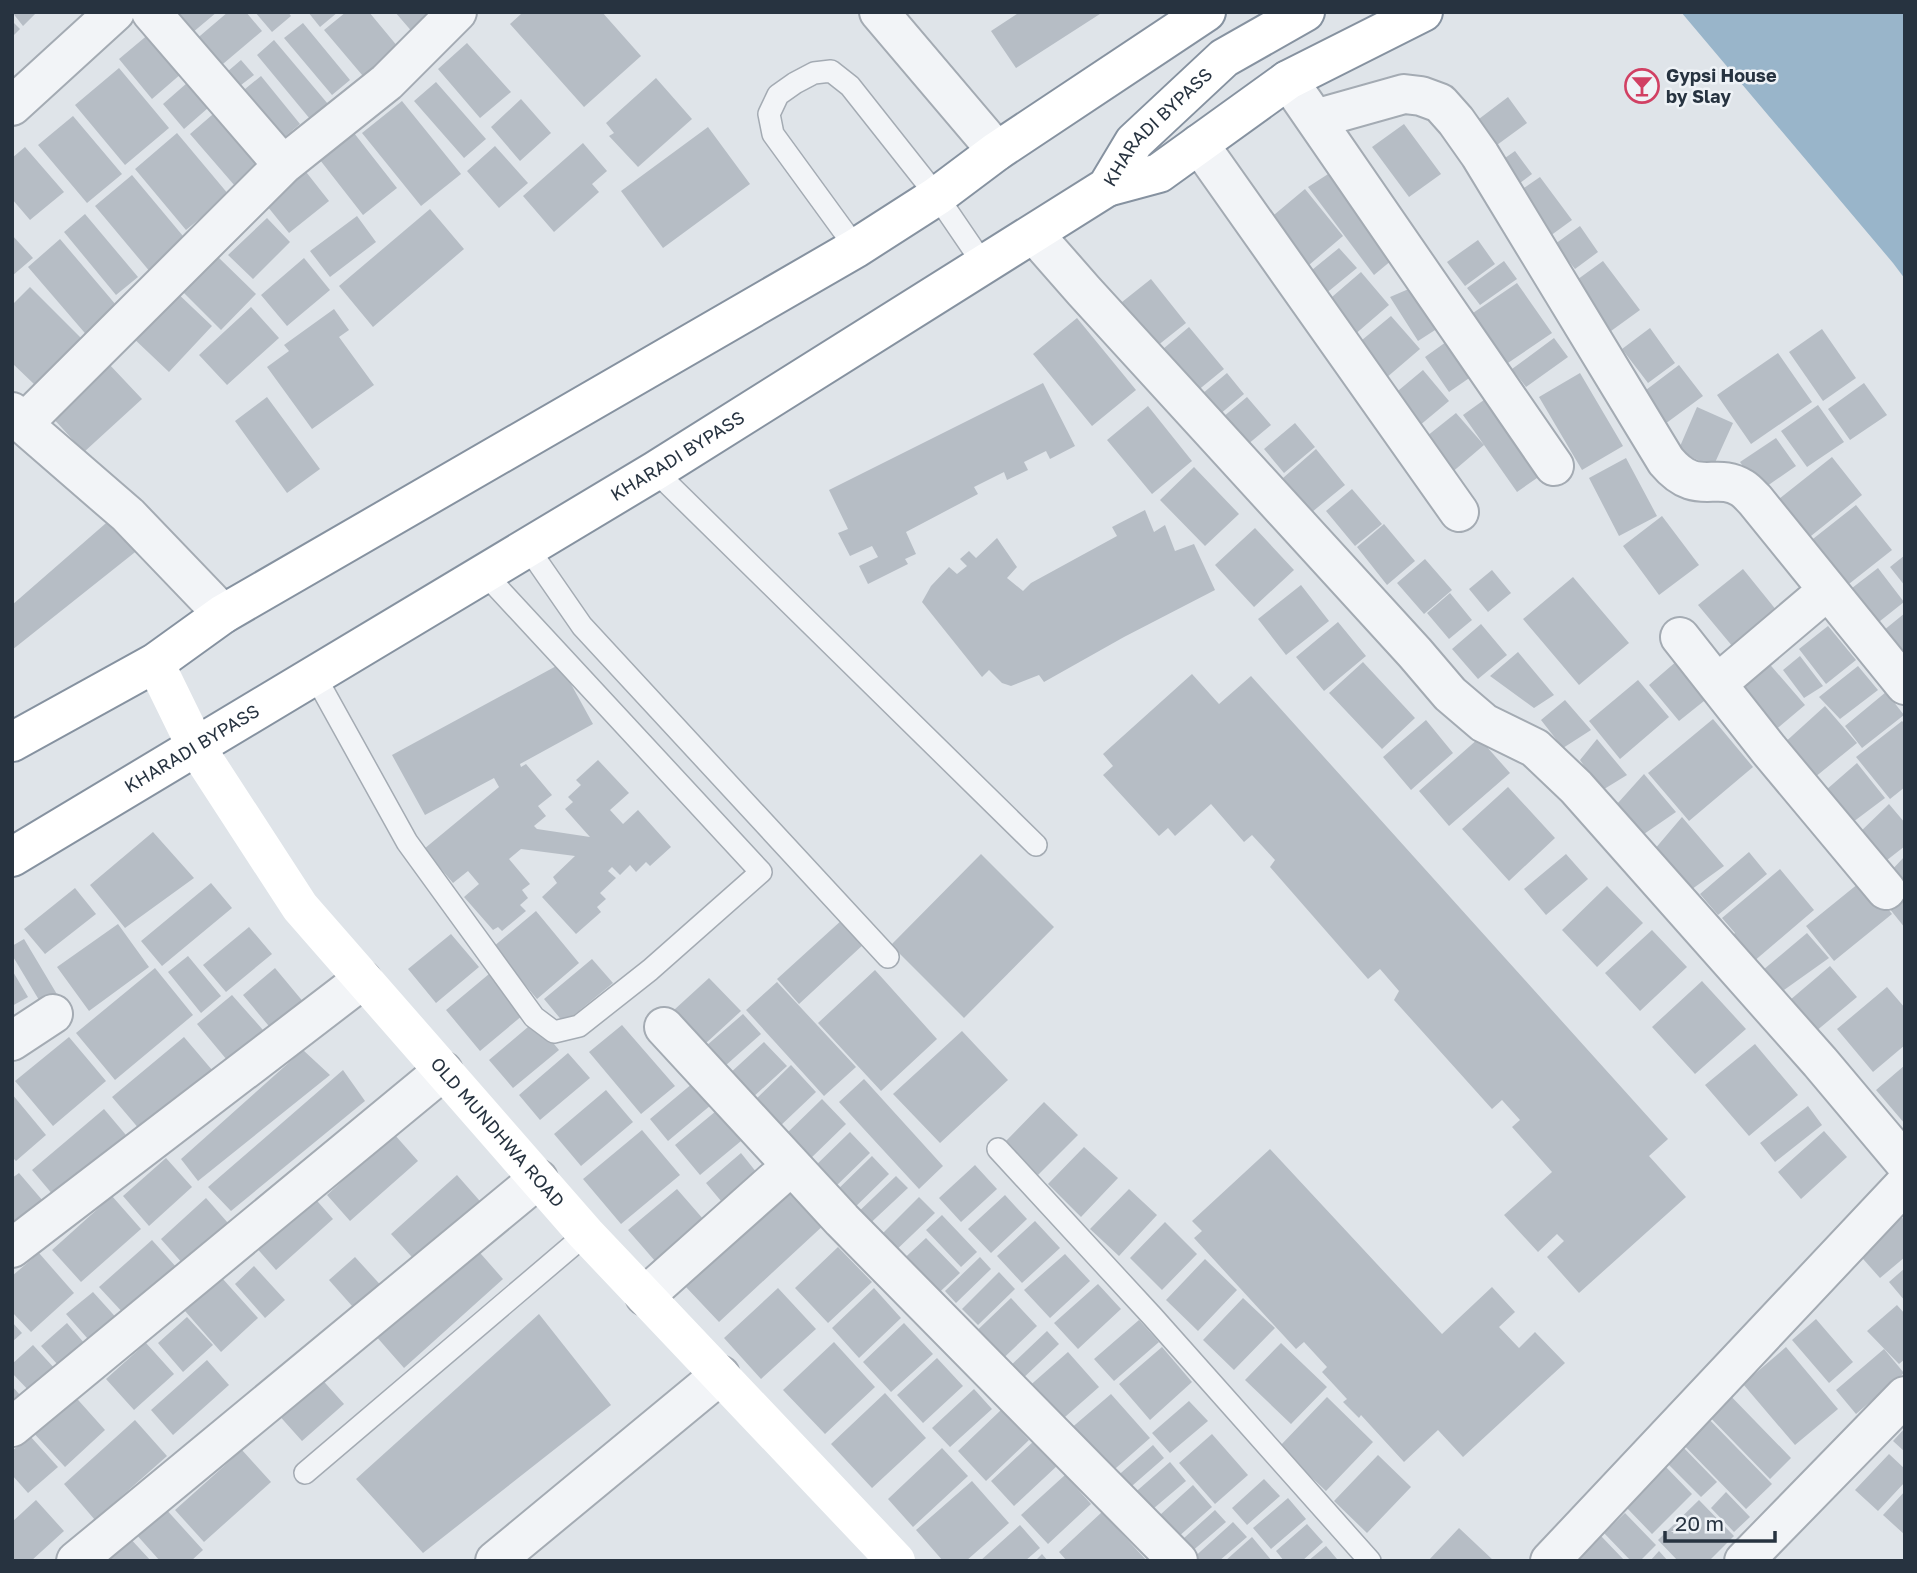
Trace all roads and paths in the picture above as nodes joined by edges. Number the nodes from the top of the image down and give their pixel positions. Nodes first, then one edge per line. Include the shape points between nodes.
1 (115, 12) edge
2 (151, 12) edge
3 (457, 12) edge
4 (879, 12) edge
5 (1305, 12) edge
6 (1191, 17) edge
7 (1414, 18) edge
8 (1288, 80) junction
9 (12, 106) edge
10 (1315, 119) junction
11 (1199, 144) junction
12 (997, 151) junction
13 (283, 165) junction
14 (1107, 187) junction
15 (937, 196) junction
16 (1034, 234) junction
17 (856, 247) junction
18 (984, 265) junction
19 (18, 418) edge
20 (1554, 466) dead end
21 (655, 471) junction
22 (1459, 512) dead end
23 (528, 548) junction
24 (485, 574) junction
25 (1828, 590) junction
26 (223, 614) junction
27 (1680, 637) dead end
28 (155, 663) junction
29 (315, 676) junction
30 (1717, 684) junction
31 (1905, 685) edge
32 (12, 742) edge
33 (196, 747) junction
34 (1036, 845) dead end
35 (12, 857) edge
36 (1885, 890) dead end
37 (888, 957) dead end
38 (362, 980) junction
39 (53, 1014) dead end
40 (664, 1027) dead end
41 (12, 1041) edge
42 (443, 1070) junction
43 (998, 1149) dead end
44 (1905, 1163) edge
45 (791, 1166) junction
46 (538, 1179) junction
47 (1905, 1184) edge
48 (586, 1234) junction
49 (12, 1248) edge
50 (645, 1296) junction
51 (720, 1375) junction
52 (1905, 1396) edge
53 (12, 1427) edge
54 (305, 1473) dead end
55 (76, 1561) edge
56 (495, 1561) edge
57 (896, 1561) edge
58 (1178, 1561) edge
59 (1370, 1561) edge
60 (1550, 1561) edge
61 (1744, 1561) edge

1 - 9 street
2 - 13 street
3 - 13 street via 387,82
4 - 12 street
5 - 14 main road, KHARADI BYPASS via 1224,58 1134,142
6 - 12 main road
7 - 8 main road
8 - 10 street
8 - 11 main road
10 - 20 street
10 - 25 street via 1404,94 1440,103 1480,155 1666,461 1685,479 1741,487
11 - 14 main road via 1159,173
11 - 22 street
12 - 15 main road
13 - 19 street
14 - 16 main road, KHARADI BYPASS
15 - 17 main road
15 - 17 lane via 850,86 831,71 795,83 778,95 769,114 773,134
15 - 18 lane
16 - 18 main road, KHARADI BYPASS
16 - 44 street via 1450,694 1484,723 1535,748 1576,787
17 - 26 main road
18 - 21 main road, KHARADI BYPASS
19 - 26 street via 128,515
21 - 23 main road, KHARADI BYPASS
21 - 34 lane
23 - 24 main road, KHARADI BYPASS
23 - 37 lane via 582,626
24 - 29 main road, KHARADI BYPASS
24 - 29 lane via 761,872 579,1026 554,1032 534,1017 407,842
25 - 30 street
25 - 31 street
26 - 28 main road
27 - 30 street
28 - 32 main road
28 - 33 main road, OLD MUNDHWA ROAD
29 - 33 main road, KHARADI BYPASS
30 - 36 street
33 - 35 main road, KHARADI BYPASS
33 - 38 main road, OLD MUNDHWA ROAD via 300,907
38 - 42 main road, OLD MUNDHWA ROAD
38 - 49 street
39 - 41 street
40 - 45 street
42 - 46 main road, OLD MUNDHWA ROAD
42 - 53 street
43 - 59 lane
45 - 50 street
45 - 58 street
46 - 48 main road, OLD MUNDHWA ROAD
46 - 55 street
47 - 60 street
48 - 50 main road, OLD MUNDHWA ROAD
48 - 54 lane
50 - 51 main road, OLD MUNDHWA ROAD
51 - 56 street
51 - 57 main road, OLD MUNDHWA ROAD
52 - 61 street

